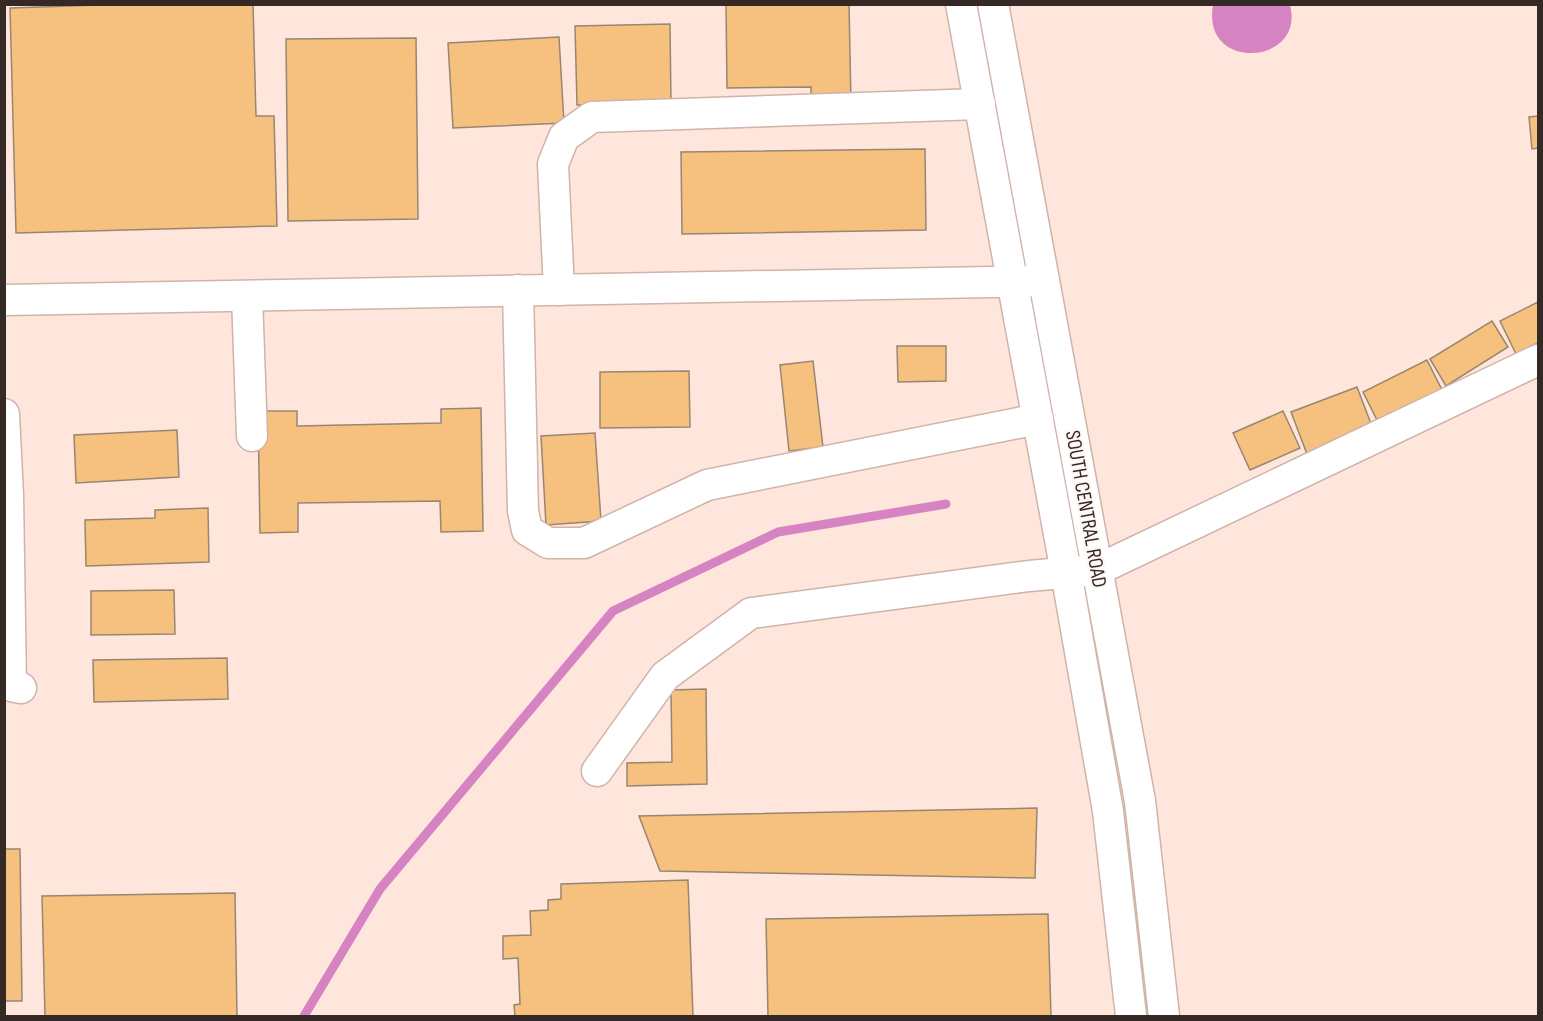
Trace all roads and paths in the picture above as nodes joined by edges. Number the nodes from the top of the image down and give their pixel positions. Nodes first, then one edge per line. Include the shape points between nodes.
1 (961, 4) edge
2 (993, 4) edge
3 (980, 104) junction
4 (1012, 281) junction
5 (1044, 281) junction
6 (518, 290) junction
7 (559, 290) junction
8 (247, 296) junction
9 (4, 300) edge
10 (1539, 360) edge
11 (4, 414) edge
12 (1038, 419) junction
13 (252, 436) dead end
14 (1097, 570) junction
15 (1066, 572) junction
16 (4, 699) edge
17 (597, 771) dead end
18 (1131, 1017) edge
19 (1164, 1017) edge

1 - 3 street, SOUTH CENTRAL ROAD
2 - 5 street, SOUTH CENTRAL ROAD
3 - 4 street, SOUTH CENTRAL ROAD
3 - 7 street via 592,117 564,137 553,164
4 - 5 street
4 - 7 street
4 - 12 street, SOUTH CENTRAL ROAD
5 - 14 street, SOUTH CENTRAL ROAD
6 - 7 street
6 - 8 street
6 - 12 street via 524,511 527,530 548,543 584,543 707,485
8 - 9 street
8 - 13 street
10 - 14 street
11 - 16 street via 11,686 21,688
12 - 15 street, SOUTH CENTRAL ROAD
14 - 15 street
14 - 19 street, SOUTH CENTRAL ROAD via 1140,801
15 - 17 street via 751,614 665,676
15 - 18 street, SOUTH CENTRAL ROAD via 1108,811

